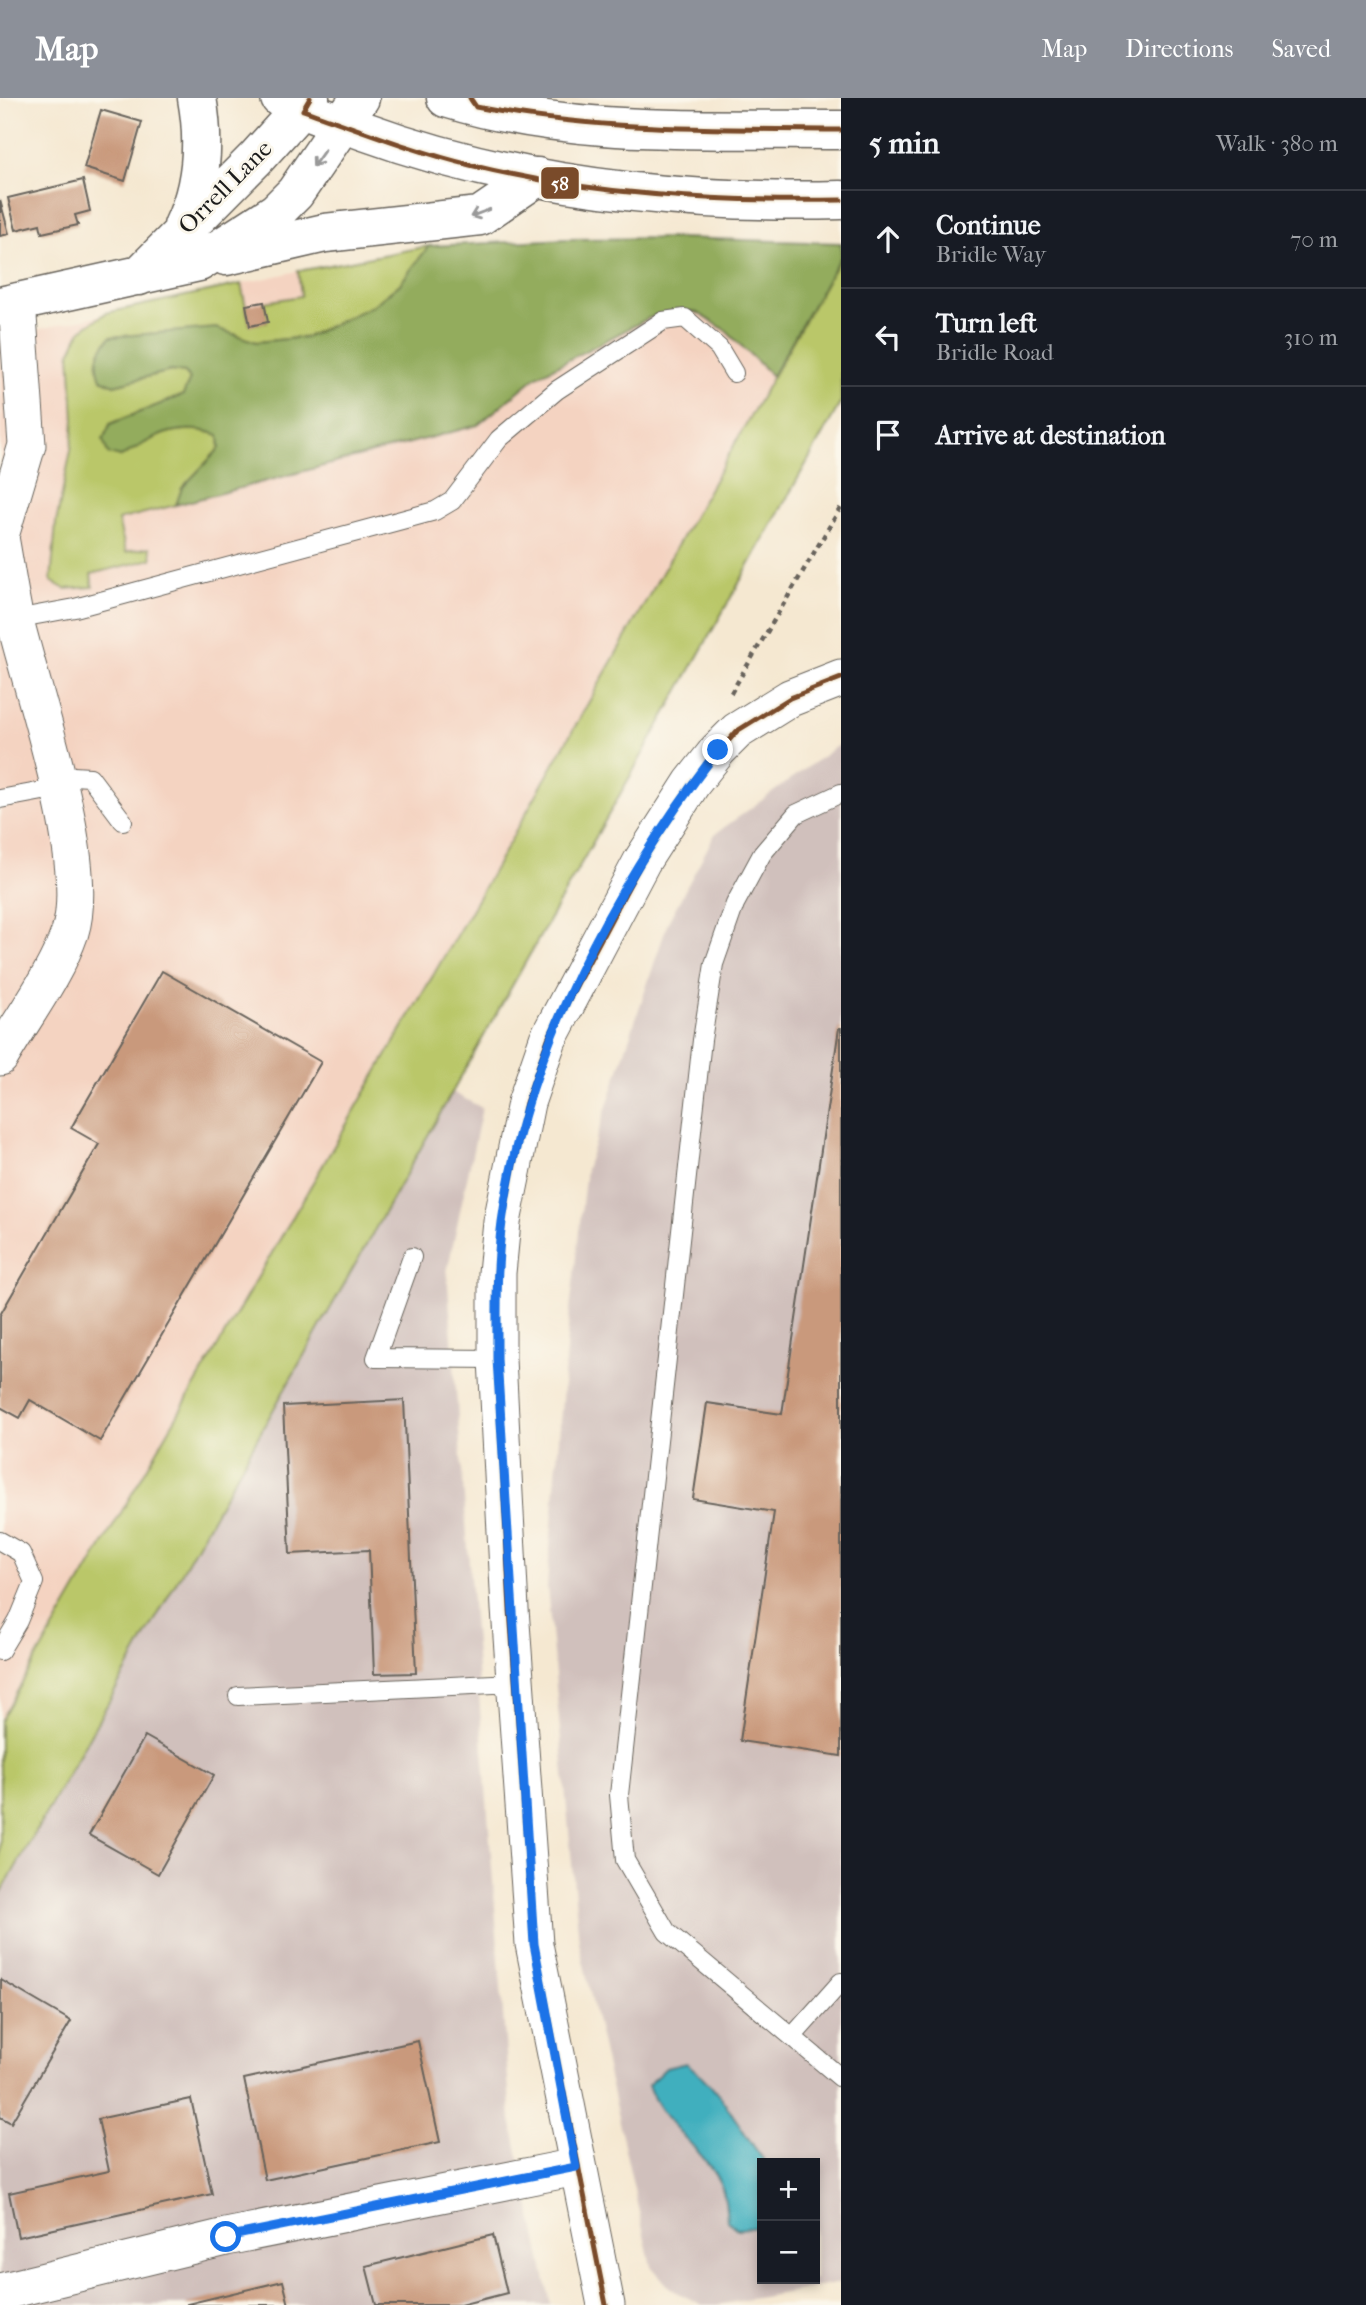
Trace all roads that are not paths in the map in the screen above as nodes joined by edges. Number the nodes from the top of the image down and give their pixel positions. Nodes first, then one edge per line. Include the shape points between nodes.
1 (197, 98) edge
2 (464, 101) edge
3 (298, 102) edge
4 (352, 111) edge
5 (841, 130) edge
6 (537, 177) junction
7 (823, 200) edge
8 (189, 247) junction
9 (9, 304) edge
10 (734, 373) dead end
11 (0, 536) edge
12 (15, 619) junction
13 (841, 678) edge
14 (58, 782) junction
15 (841, 793) edge
16 (0, 799) edge
17 (123, 821) dead end
18 (0, 1057) edge
19 (412, 1257) dead end
20 (497, 1359) junction
21 (0, 1541) edge
22 (0, 1651) edge
23 (515, 1683) junction
24 (238, 1696) dead end
25 (841, 1982) edge
26 (792, 2037) junction
27 (841, 2078) edge
28 (576, 2167) junction
29 (0, 2292) edge
30 (606, 2305) edge

1 - 8 street via 200,167 190,211
2 - 5 street via 533,121 589,127
3 - 4 street
3 - 8 street, Orrell Lane
4 - 6 street via 429,154
4 -> 8 street, Orrell Lane via 295,193 276,212
6 - 7 street via 727,199
6 -> 8 street via 480,216
8 - 9 street, Orrell Lane via 139,276
9 - 11 street via 27,445
10 - 12 lane via 719,348 685,318 663,321 557,390 499,439 452,501 435,511 75,608
11 - 12 street
12 - 14 street
13 - 20 street via 769,710 718,750 642,861 548,1039 526,1103 502,1222
14 - 16 lane
14 - 17 lane via 90,777
14 - 18 street via 74,876 70,931
15 - 26 lane via 796,814 762,854 713,964 620,1795 625,1860 667,1932
19 - 20 lane via 376,1358
20 - 23 street
21 - 22 lane via 21,1553 34,1582
23 - 24 lane
23 - 28 street via 534,1944
25 - 26 lane
26 - 27 lane
28 - 29 street via 226,2237
28 - 30 street

